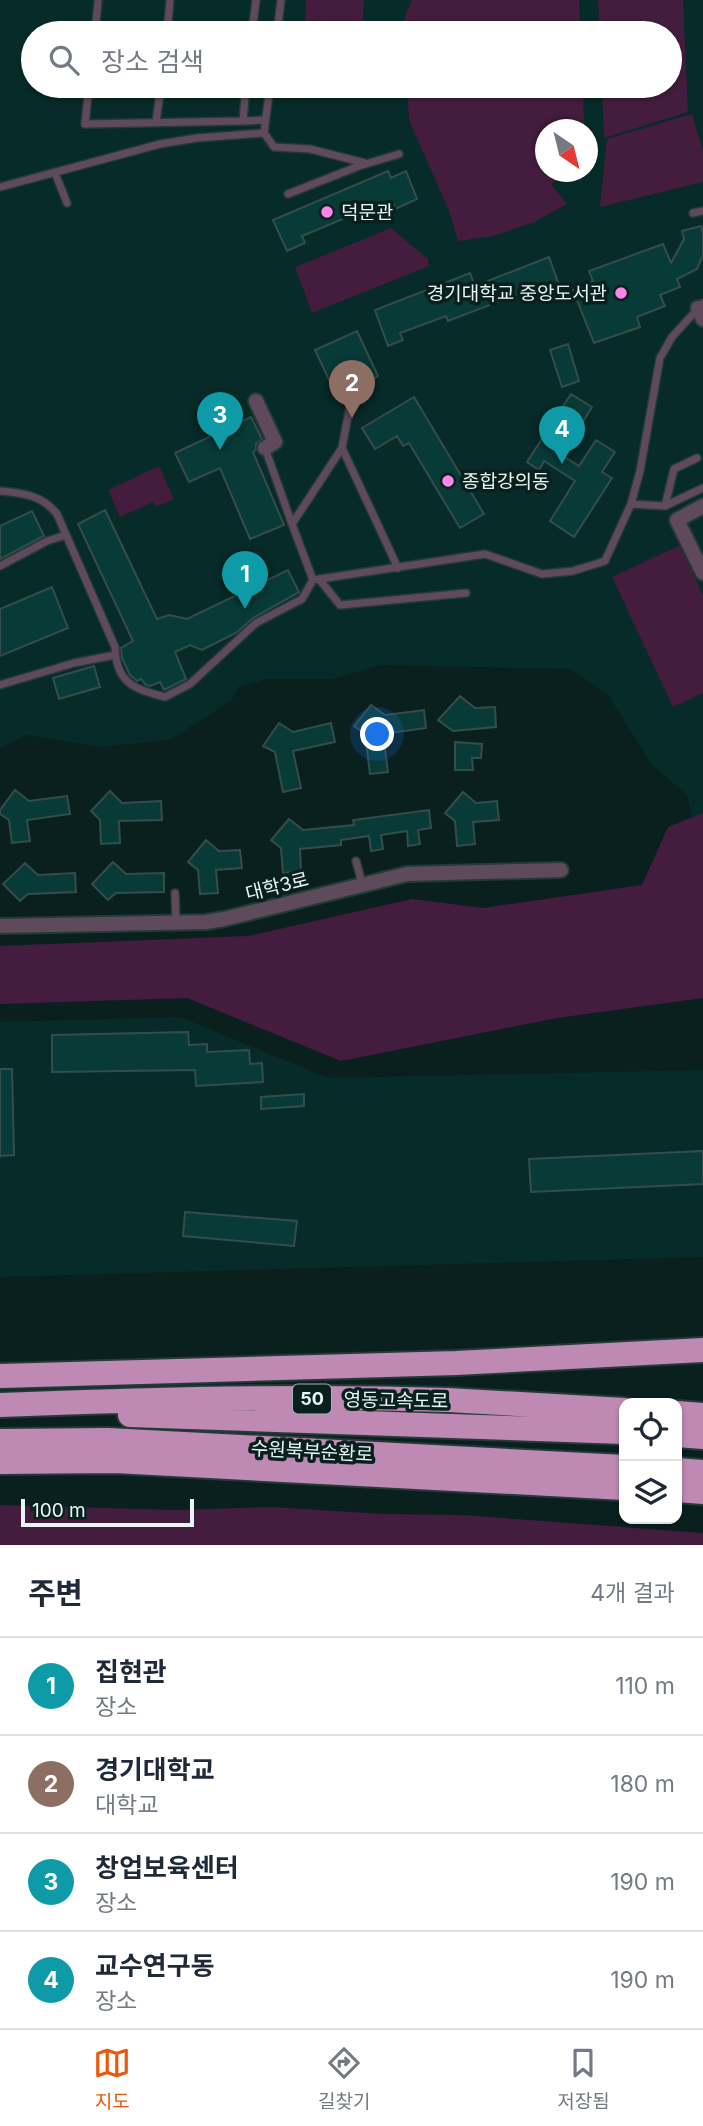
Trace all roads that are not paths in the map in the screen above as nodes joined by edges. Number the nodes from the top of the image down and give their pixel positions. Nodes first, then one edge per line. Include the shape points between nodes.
1 (170, 0) edge
2 (256, 0) edge
3 (281, 0) edge
4 (98, 2) dead end
5 (96, 21) edge
6 (168, 21) edge
7 (253, 21) edge
8 (278, 21) edge
9 (88, 98) edge
10 (159, 98) edge
11 (245, 98) edge
12 (268, 98) edge
13 (265, 120) junction
14 (243, 121) junction
15 (156, 122) junction
16 (264, 133) junction
17 (399, 153) dead end
18 (366, 164) junction
19 (55, 173) junction
20 (0, 187) edge
21 (288, 194) dead end
22 (67, 203) dead end
23 (703, 211) edge
24 (693, 213) dead end
25 (701, 310) edge
26 (351, 400) dead end
27 (256, 401) dead end
28 (265, 448) joint
29 (342, 448) junction
30 (697, 458) dead end
31 (703, 488) edge
32 (0, 491) edge
33 (631, 503) junction
34 (665, 506) junction
35 (703, 506) edge
36 (292, 524) junction
37 (66, 535) junction
38 (0, 566) edge
39 (398, 568) junction
40 (703, 573) edge
41 (316, 579) junction
42 (466, 593) dead end
43 (115, 654) junction
44 (0, 685) edge
45 (356, 861) dead end
46 (561, 870) dead end
47 (362, 883) junction
48 (175, 893) dead end
49 (176, 922) junction
50 (0, 926) edge
51 (703, 1342) edge
52 (703, 1350) edge
53 (567, 1357) junction
54 (0, 1376) edge
55 (0, 1405) edge
56 (619, 1410) edge
57 (0, 1411) edge
58 (682, 1413) edge
59 (703, 1415) edge
60 (619, 1432) edge
61 (682, 1435) edge
62 (703, 1437) edge
63 (0, 1441) edge
64 (0, 1462) edge
65 (619, 1467) edge
66 (682, 1470) edge
67 (703, 1472) edge
68 (619, 1488) edge
69 (682, 1490) edge
70 (703, 1492) edge

1 - 6 lane
2 - 7 lane
3 - 8 lane
4 - 5 lane
9 - 15 lane via 85,124
10 - 15 lane
11 - 14 lane
12 - 13 lane
13 - 14 lane
13 - 16 lane
14 - 15 lane
16 - 18 lane via 274,147 310,149
16 - 19 lane via 160,144
17 - 18 lane
18 - 21 lane
19 - 20 lane
19 - 22 lane
23 - 24 lane
25 - 33 lane via 672,337 660,358
26 - 29 lane
27 - 28 street via 275,442
28 - 36 lane
29 - 36 lane
29 - 39 lane
30 - 34 lane via 674,469
31 - 34 lane
32 - 37 lane via 27,494 50,506
33 - 34 lane
33 - 39 lane via 605,561 573,571 542,574 485,554
35 - 40 street via 677,520
36 - 41 lane
37 - 38 lane
37 - 43 lane
39 - 41 lane
41 - 42 lane via 340,605
41 - 43 lane via 302,599 256,623 190,684 165,697 125,682
43 - 44 lane
45 - 47 lane
46 - 47 street, 대학3로 via 431,872
47 - 49 street, 대학3로 via 224,919
48 - 49 lane
49 - 50 street, 대학3로
51 - 53 highway, 영동고속도로 / 50
52 - 53 highway, 영동고속도로 / 50
53 - 54 highway, 영동고속도로 / 50
55 - 56 highway, 영동고속도로 / 50 via 384,1399
57 - 60 highway, 영동고속도로 / 50
58 - 59 highway
61 - 62 highway
63 - 65 highway, 수원북부순환로 via 108,1440
64 - 68 highway, 수원북부순환로 via 116,1461
66 - 67 highway
69 - 70 highway

